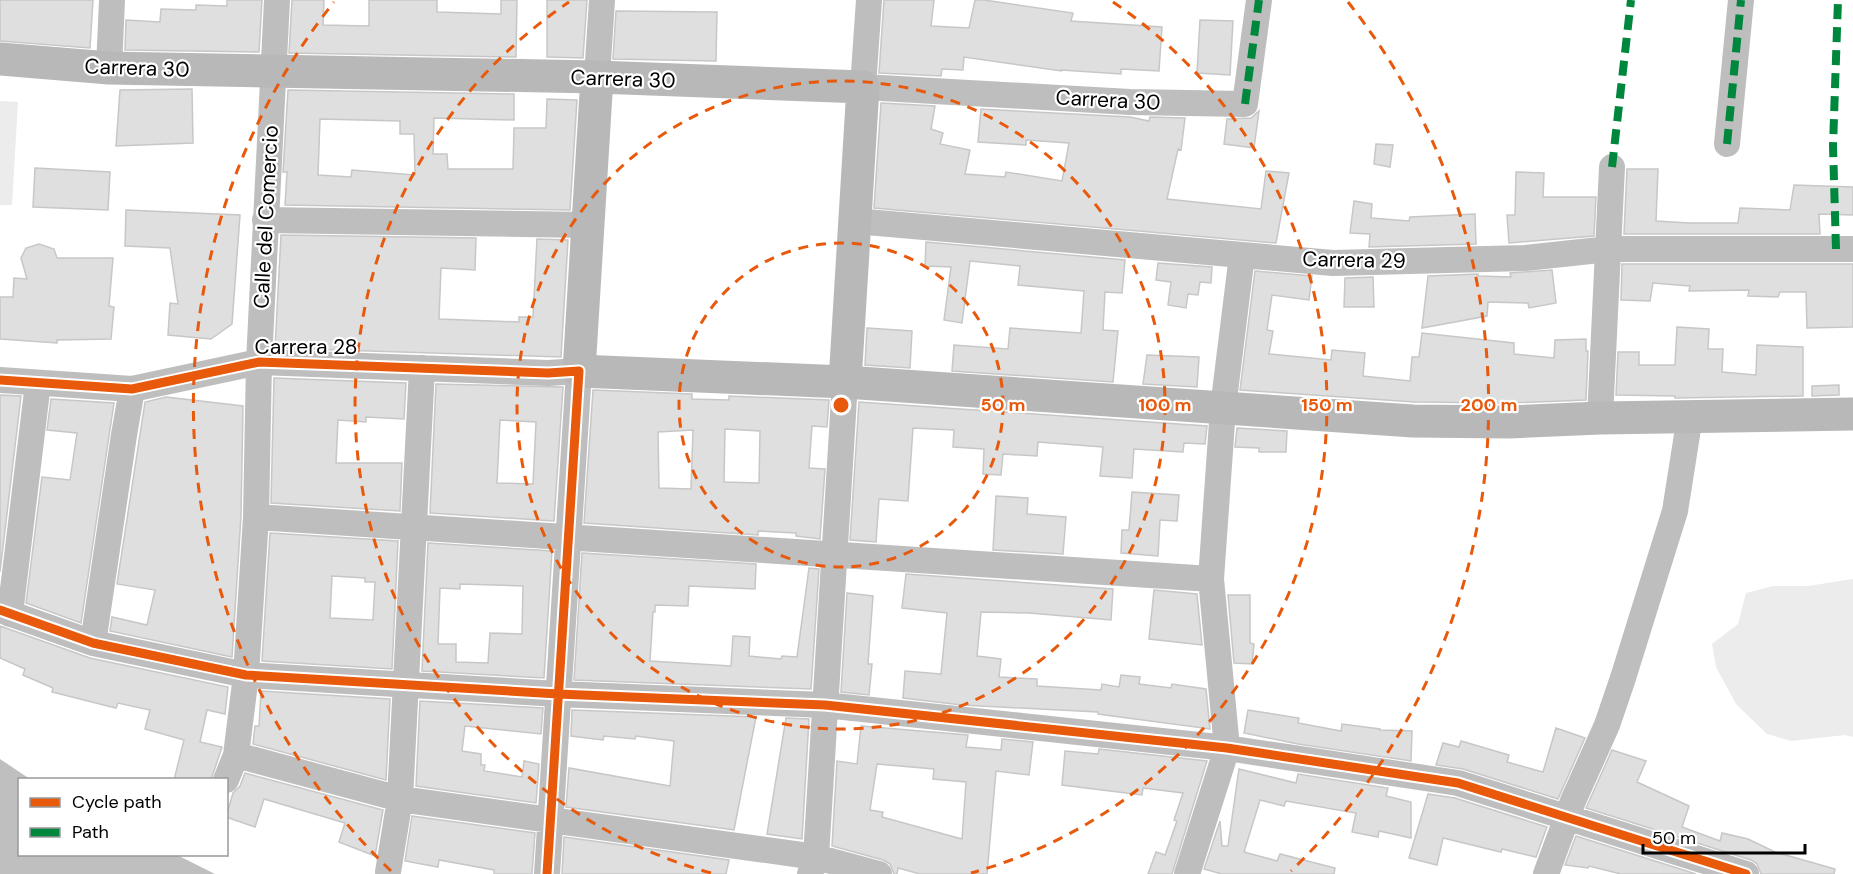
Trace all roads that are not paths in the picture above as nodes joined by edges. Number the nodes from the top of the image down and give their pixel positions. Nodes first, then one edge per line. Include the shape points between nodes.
1 (112, 0) edge
2 (277, 0) edge
3 (602, 0) edge
4 (869, 0) edge
5 (1259, 0) edge
6 (1741, 0) edge
7 (0, 59) edge
8 (109, 68) junction
9 (274, 72) junction
10 (597, 77) junction
11 (863, 87) junction
12 (1727, 144) dead end
13 (1612, 167) dead end
14 (265, 220) junction
15 (855, 220) junction
16 (588, 225) junction
17 (1609, 249) junction
18 (1853, 249) edge
19 (1242, 255) junction
20 (259, 362) junction
21 (422, 368) junction
22 (579, 371) junction
23 (0, 380) edge
24 (845, 382) junction
25 (38, 383) junction
26 (132, 389) junction
27 (1223, 408) junction
28 (1853, 414) edge
29 (1690, 416) junction
30 (1600, 418) junction
31 (256, 517) junction
32 (414, 527) junction
33 (568, 537) junction
34 (834, 555) junction
35 (1211, 579) junction
36 (5, 612) edge
37 (93, 643) junction
38 (246, 675) junction
39 (406, 685) junction
40 (558, 694) junction
41 (825, 705) junction
42 (1227, 748) junction
43 (236, 755) junction
44 (227, 778) edge
45 (400, 799) junction
46 (1567, 818) junction
47 (550, 819) junction
48 (813, 865) edge
49 (388, 872) dead end
50 (547, 874) edge
51 (879, 874) edge
52 (1187, 874) edge
53 (1546, 874) edge
54 (1746, 874) edge

1 - 8 street
2 - 9 street, Calle del Comercio
3 - 10 street
4 - 11 street
5 - 11 street, Carrera 30 via 1245,104 1130,102
6 - 12 street
7 - 8 main road, Carrera 30
8 - 9 main road, Carrera 30
9 - 10 main road, Carrera 30
9 - 14 street, Calle del Comercio
10 - 11 main road, Carrera 30
10 - 16 main road
11 - 15 main road
13 - 17 street
14 - 16 street
14 - 20 street, Calle del Comercio
15 - 19 street, Carrera 29
15 - 24 main road
16 - 22 main road
17 - 18 street, Carrera 29
17 - 19 street, Carrera 29 via 1525,258 1425,262 1334,262
17 - 30 street
19 - 27 street
20 - 21 street, Carrera 28
20 - 26 street, Carrera 28
20 - 31 street, Calle del Comercio
21 - 22 street, Carrera 28
21 - 32 street
22 - 24 main road, Carrera 28
22 - 33 street
23 - 25 street, Carrera 28
24 - 27 main road, Carrera 28
24 - 34 street
25 - 26 street, Carrera 28
25 - 36 street
26 - 37 street
27 - 30 main road, Carrera 28 via 1413,421
27 - 35 street
28 - 29 main road, Carrera 28
29 - 30 main road, Carrera 28
29 - 46 street via 1675,511 1607,725
31 - 32 street
31 - 38 street, Calle del Comercio
32 - 33 street
32 - 39 street
33 - 34 street
33 - 40 street
34 - 35 street
34 - 41 street
35 - 42 street
36 - 37 street
37 - 38 street
38 - 39 street
38 - 43 street, Calle del Comercio
39 - 40 street
39 - 45 street
40 - 41 street
40 - 47 street
41 - 42 street
41 - 48 street
42 - 46 street via 1458,783
42 - 52 street
43 - 44 street, Calle del Comercio
43 - 45 street
45 - 47 street
45 - 49 street
46 - 53 street
46 - 54 street
47 - 48 street
47 - 50 street
48 - 51 street

